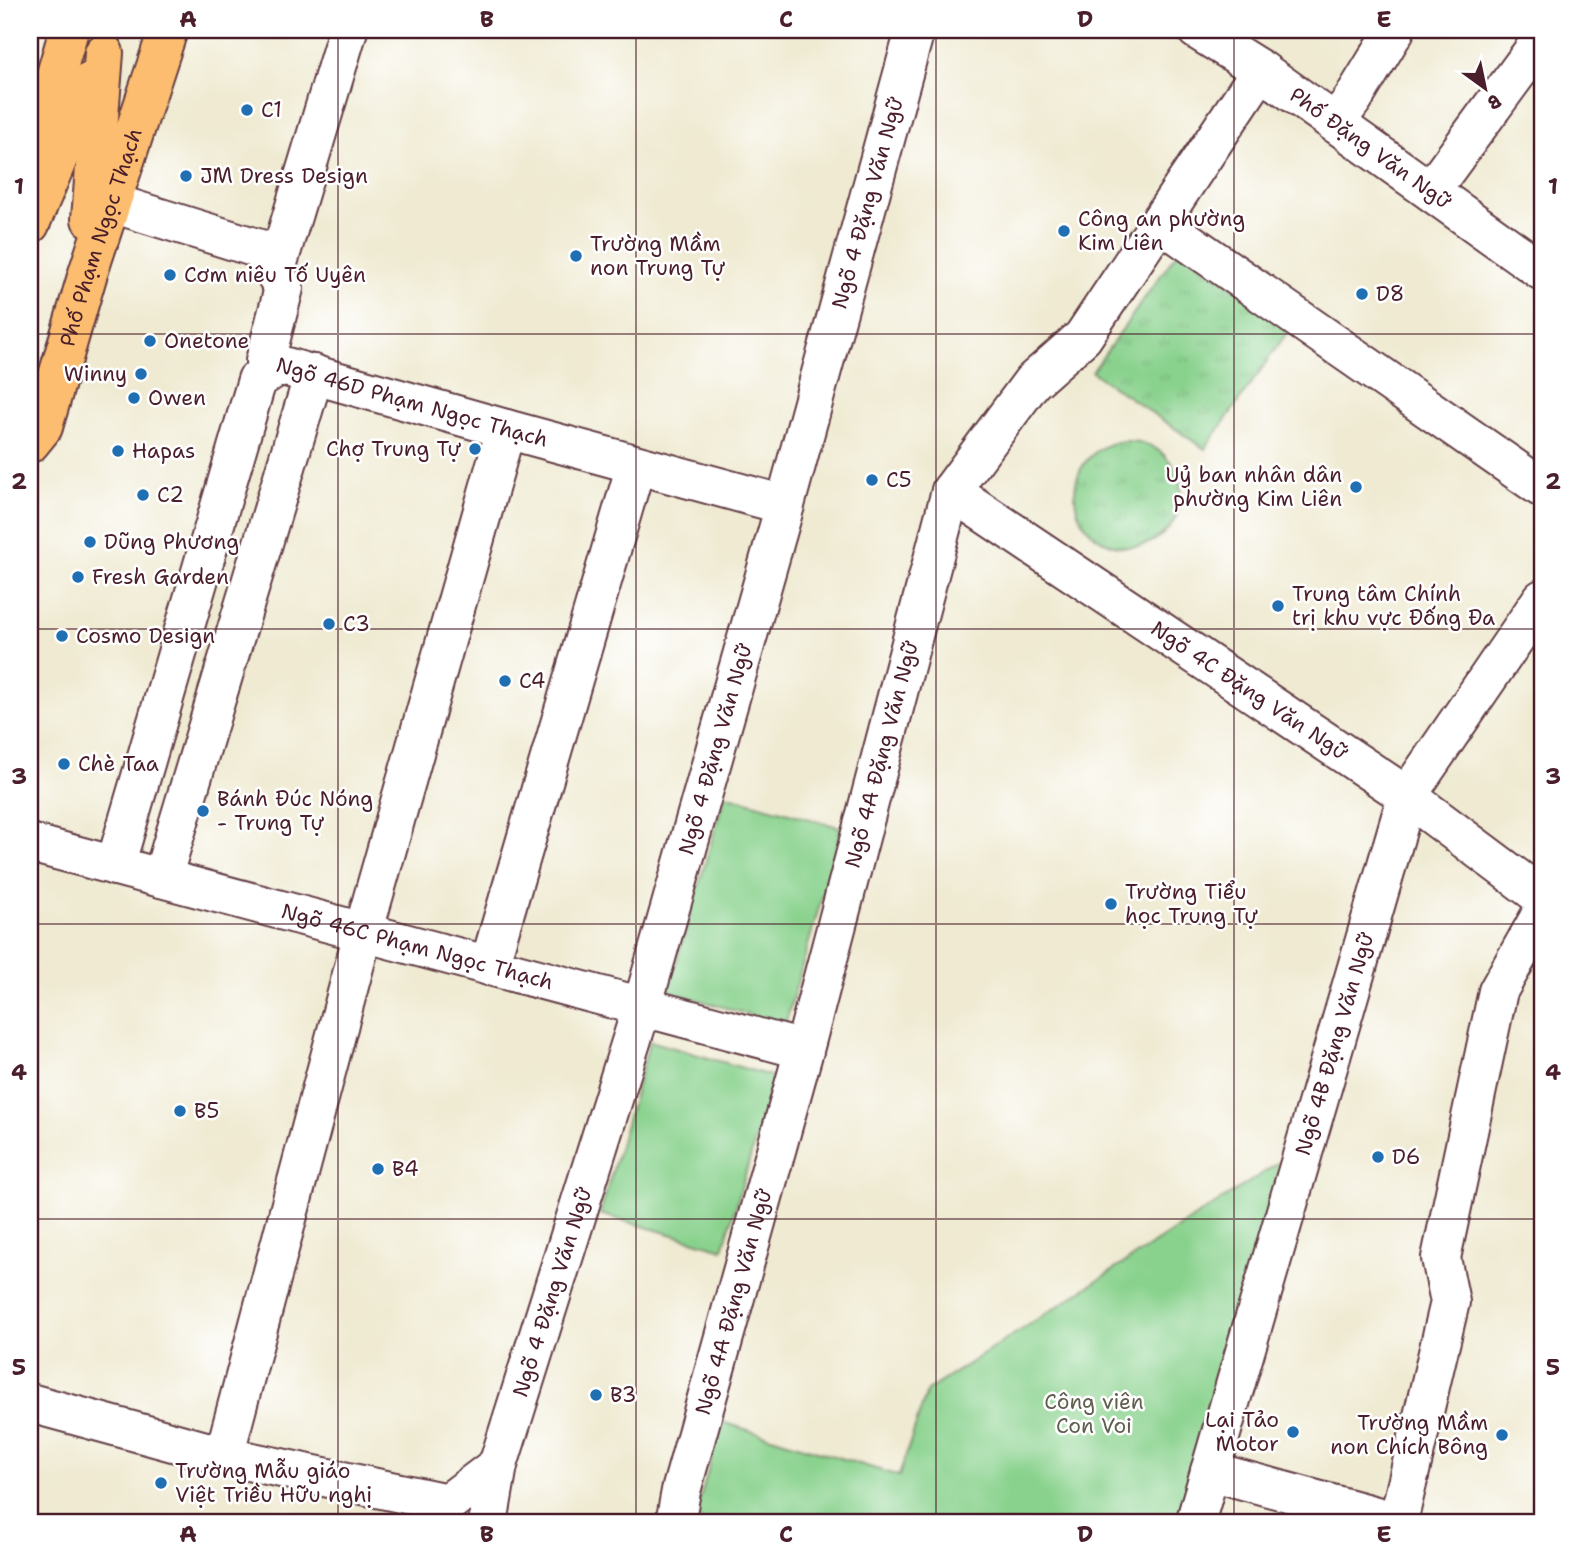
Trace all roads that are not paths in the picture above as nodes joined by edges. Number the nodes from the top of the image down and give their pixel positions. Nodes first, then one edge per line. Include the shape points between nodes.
1 (69, 30) edge
2 (169, 30) edge
3 (348, 30) edge
4 (915, 30) edge
5 (1197, 30) edge
6 (1395, 30) edge
7 (1542, 39) edge
8 (107, 41) edge
9 (1261, 70) junction
10 (1335, 123) junction
11 (30, 190) edge
12 (1431, 190) junction
13 (112, 203) junction
14 (1161, 223) junction
15 (30, 224) edge
16 (1542, 271) edge
17 (88, 273) junction
18 (275, 273) junction
19 (297, 370) junction
20 (506, 429) junction
21 (30, 443) edge
22 (636, 465) junction
23 (1542, 488) edge
24 (950, 491) junction
25 (785, 505) junction
26 (1542, 598) edge
27 (1407, 796) junction
28 (30, 843) edge
29 (116, 866) junction
30 (163, 878) junction
31 (1542, 897) edge
32 (1542, 913) edge
33 (363, 933) junction
34 (489, 966) junction
35 (642, 1007) junction
36 (804, 1050) junction
37 (30, 1403) edge
38 (224, 1456) junction
39 (499, 1465) junction
40 (1210, 1471) junction
41 (488, 1523) edge
42 (681, 1523) edge
43 (1195, 1523) edge
44 (1400, 1523) edge

1 - 11 main road
2 - 13 main road, Phố Phạm Ngọc Thạch
3 - 18 street
4 - 25 street, Ngõ 4 Đặng Văn Ngữ
5 - 9 street, Phố Đặng Văn Ngữ
6 - 10 street
7 - 12 street
8 - 15 main road
8 - 17 main road
9 - 10 street, Phố Đặng Văn Ngữ
9 - 14 street, Ngõ 4A Đặng Văn Ngữ
10 - 12 street, Phố Đặng Văn Ngữ
12 - 16 street, Phố Đặng Văn Ngữ
13 - 17 main road, Phố Phạm Ngọc Thạch
13 - 18 street via 260,249
14 - 23 street
14 - 24 street, Ngõ 4A Đặng Văn Ngữ via 1083,337 1032,383
17 - 21 main road, Phố Phạm Ngọc Thạch via 43,427
18 - 19 street, Ngõ 46D Phạm Ngọc Thạch via 284,288 265,360
19 - 20 street, Ngõ 46D Phạm Ngọc Thạch
19 - 29 street via 257,380
19 - 30 street
20 - 22 street, Ngõ 46D Phạm Ngọc Thạch
20 - 33 street
22 - 25 street, Ngõ 46D Phạm Ngọc Thạch
22 - 34 street
24 - 27 street, Ngõ 4C Đặng Văn Ngữ
24 - 36 street, Ngõ 4A Đặng Văn Ngữ
25 - 35 street, Ngõ 4 Đặng Văn Ngữ
26 - 27 street, Ngõ 4B Đặng Văn Ngữ
27 - 31 street, Ngõ 4C Đặng Văn Ngữ
27 - 40 street, Ngõ 4B Đặng Văn Ngữ
28 - 29 street, Ngõ 46C Phạm Ngọc Thạch
29 - 30 street, Ngõ 46C Phạm Ngọc Thạch
30 - 33 street, Ngõ 46C Phạm Ngọc Thạch
32 - 44 street via 1498,991 1441,1258 1450,1302
33 - 34 street, Ngõ 46C Phạm Ngọc Thạch
33 - 38 street
34 - 35 street, Ngõ 46C Phạm Ngọc Thạch
35 - 36 street, Ngõ 46C Phạm Ngọc Thạch
35 - 39 street, Ngõ 4 Đặng Văn Ngữ
36 - 42 street, Ngõ 4A Đặng Văn Ngữ via 681,1491 676,1518
37 - 38 street
38 - 39 street via 448,1503
39 - 41 street, Ngõ 4 Đặng Văn Ngữ
40 - 43 street, Ngõ 4B Đặng Văn Ngữ
40 - 44 street

